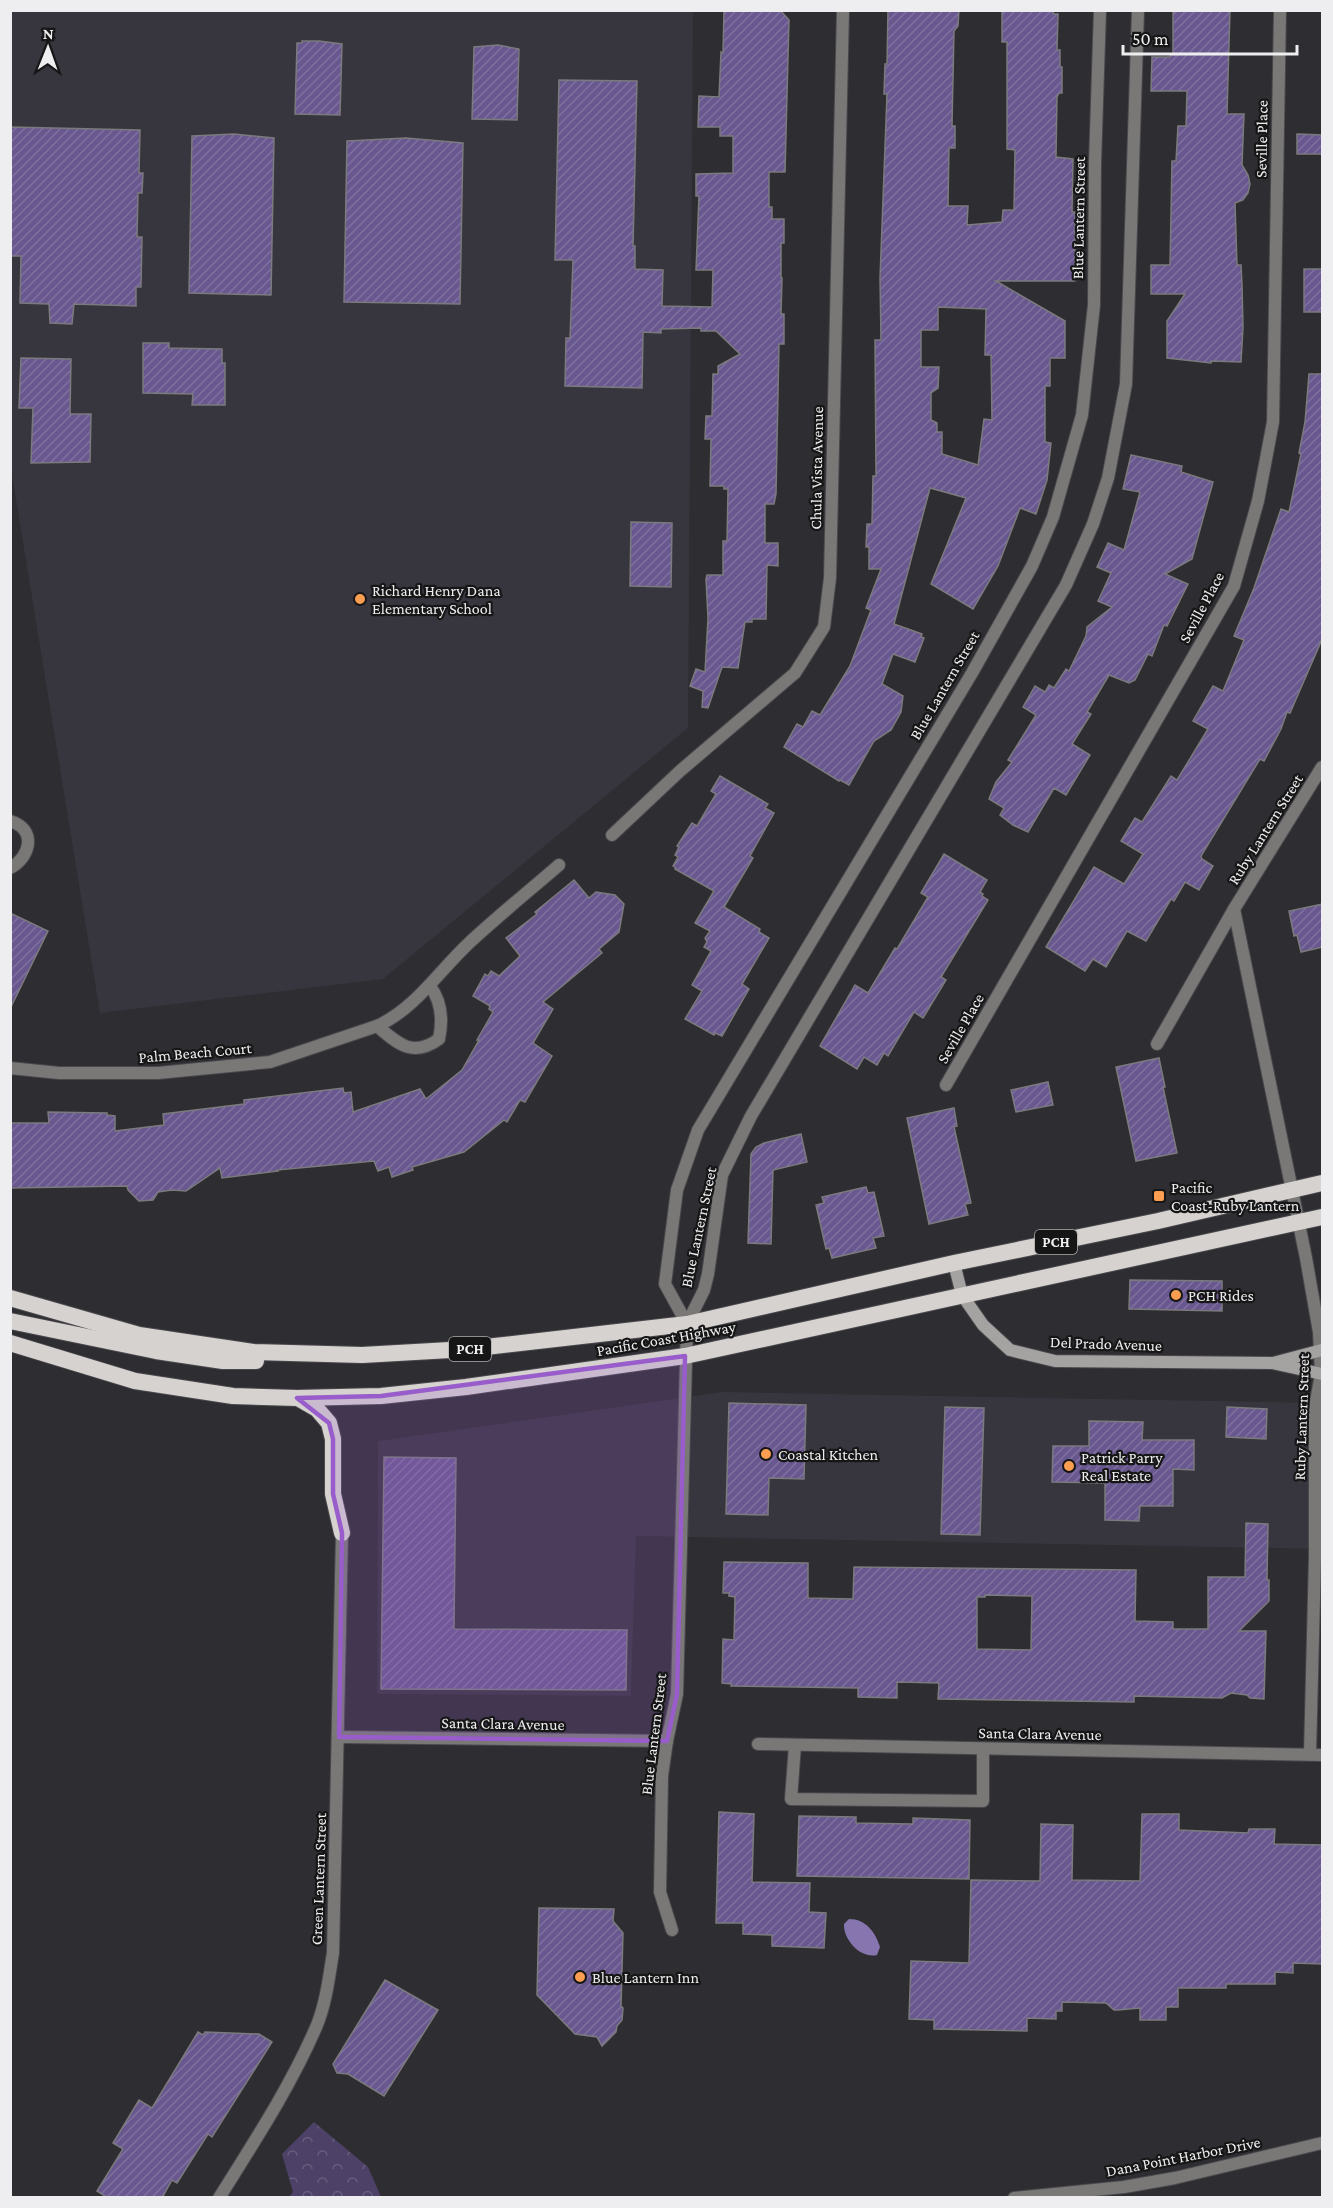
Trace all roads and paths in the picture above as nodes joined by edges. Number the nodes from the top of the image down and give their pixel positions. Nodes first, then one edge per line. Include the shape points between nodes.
1 (843, 10) edge
2 (1100, 10) edge
3 (1138, 10) edge
4 (1280, 10) edge
5 (1323, 767) edge
6 (10, 821) edge
7 (612, 835) dead end
8 (559, 865) dead end
9 (10, 868) edge
10 (1234, 909) junction
11 (430, 986) junction
12 (377, 1026) junction
13 (1157, 1044) dead end
14 (10, 1068) edge
15 (946, 1085) dead end
16 (1323, 1183) edge
17 (1291, 1190) junction
18 (1323, 1217) edge
19 (1298, 1223) junction
20 (954, 1263) junction
21 (962, 1295) junction
22 (10, 1298) edge
23 (10, 1321) edge
24 (687, 1324) junction
25 (10, 1343) edge
26 (1321, 1350) edge
27 (362, 1354) junction
28 (685, 1356) junction
29 (1272, 1363) junction
30 (1322, 1374) edge
31 (297, 1398) junction
32 (342, 1533) joint
33 (339, 1737) junction
34 (667, 1741) junction
35 (758, 1744) dead end
36 (795, 1745) junction
37 (983, 1749) junction
38 (1317, 1755) edge
39 (672, 1930) dead end
40 (1323, 2143) edge
41 (219, 2198) edge
42 (1014, 2198) edge

1 - 7 street, Chula Vista Avenue via 830,578 824,627 795,673
2 - 24 street, Blue Lantern Street via 1094,305 1082,415 1053,517 1032,566 972,673 698,1130 677,1190 665,1284
3 - 24 street, Blue Lantern Street via 1126,384 1108,478 1093,524 1066,585 751,1116 722,1175 708,1274
4 - 15 street, Seville Place via 1273,422 1258,501 1234,586
5 - 10 street, Ruby Lantern Street
6 - 9 street via 23,829 28,847 19,864
8 - 11 street, Palm Beach Court via 467,945
10 - 13 street, Ruby Lantern Street
10 - 17 street, Ruby Lantern Street
11 - 12 street, Palm Beach Court
11 - 12 street via 441,1009 439,1039 428,1047 410,1049
12 - 14 street, Palm Beach Court via 270,1062 158,1073 59,1073
16 - 17 highway, Pacific Coast Highway / PCH
17 - 19 street, Ruby Lantern Street
17 - 20 highway, Pacific Coast Highway / PCH
18 - 19 highway, Pacific Coast Highway / PCH
19 - 21 highway, Pacific Coast Highway / PCH
19 - 26 street, Ruby Lantern Street
20 - 21 main road, Del Prado Avenue
20 - 24 highway, Pacific Coast Highway / PCH
21 - 28 highway, Pacific Coast Highway / PCH
21 - 29 main road, Del Prado Avenue via 983,1325 1010,1350 1055,1360
22 - 27 highway, Pacific Coast Highway / PCH via 139,1335 253,1352
23 - 27 highway via 223,1361 278,1362
24 - 27 highway, Pacific Coast Highway / PCH via 468,1349
24 - 28 street, Blue Lantern Street
25 - 31 highway, Pacific Coast Highway / PCH via 135,1381 233,1396
26 - 29 main road, Del Prado Avenue
26 - 30 street, Ruby Lantern Street
28 - 31 highway, Pacific Coast Highway / PCH via 455,1388 381,1396
28 - 34 street, Blue Lantern Street via 677,1694
29 - 30 main road, Del Prado Avenue
30 - 38 street, Ruby Lantern Street via 1315,1407
31 - 32 highway via 317,1409 329,1423 333,1440 333,1494
32 - 33 street, Green Lantern Street
33 - 34 street, Santa Clara Avenue
33 - 41 street, Green Lantern Street via 333,1953 327,1990 317,2024 270,2117
34 - 39 street, Blue Lantern Street via 660,1892
35 - 36 street, Santa Clara Avenue
36 - 37 street, Santa Clara Avenue
36 - 37 street via 791,1799 983,1801
37 - 38 street, Santa Clara Avenue
40 - 42 street, Dana Point Harbor Drive via 1175,2178

